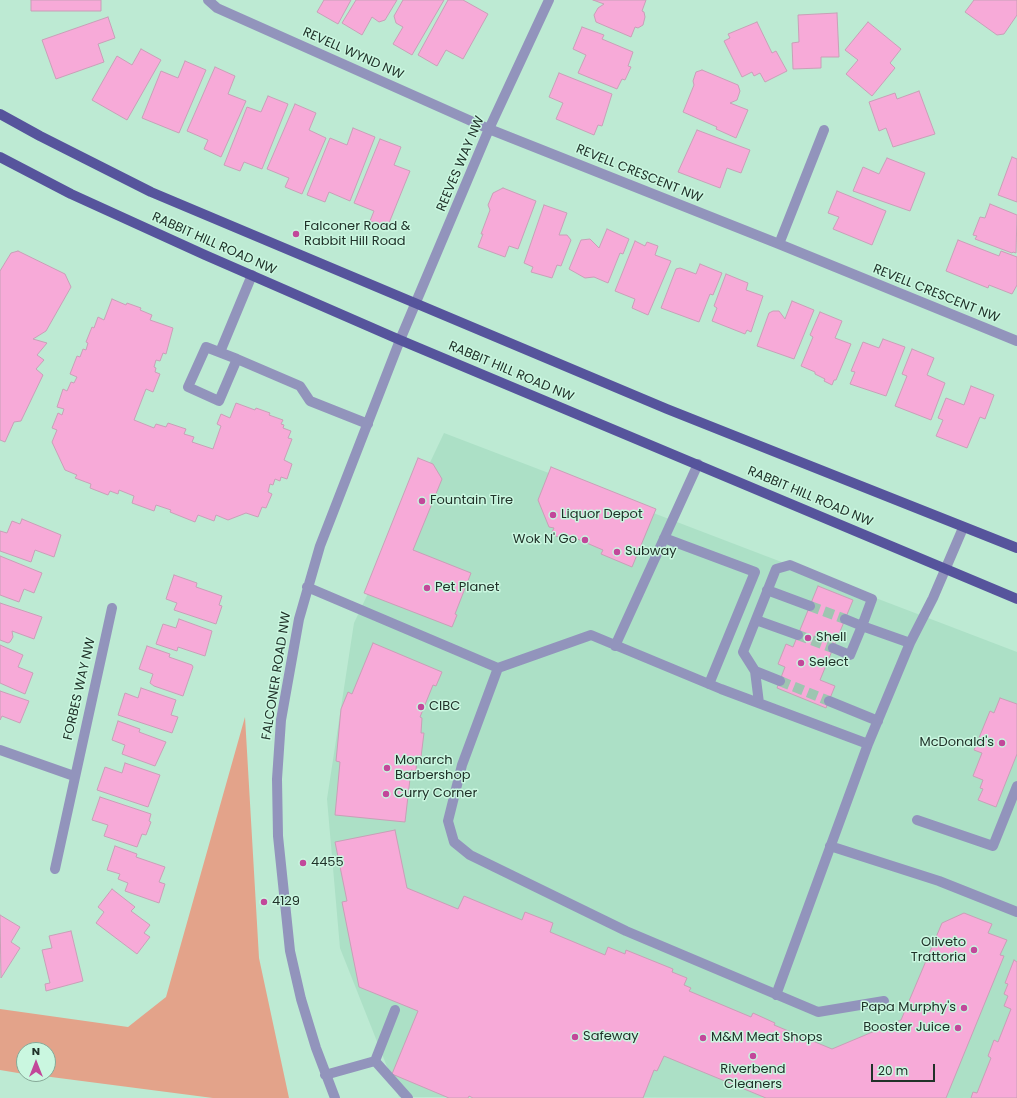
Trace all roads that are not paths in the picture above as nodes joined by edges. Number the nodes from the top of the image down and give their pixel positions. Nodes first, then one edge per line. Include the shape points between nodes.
1 (208, 0) edge
2 (549, 0) edge
3 (0, 114) edge
4 (489, 129) junction
5 (824, 130) dead end
6 (0, 157) edge
7 (779, 244) junction
8 (252, 275) junction
9 (416, 303) junction
10 (400, 340) junction
11 (1017, 341) edge
12 (220, 352) junction
13 (237, 359) junction
14 (368, 424) junction
15 (698, 464) junction
16 (964, 528) junction
17 (664, 538) junction
18 (1017, 548) edge
19 (944, 569) junction
20 (755, 572) junction
21 (772, 579) junction
22 (307, 587) junction
23 (767, 590) junction
24 (1017, 599) edge
25 (810, 606) tunnel mouth
26 (112, 608) dead end
27 (845, 619) tunnel mouth
28 (756, 620) junction
29 (862, 626) junction
30 (798, 636) tunnel mouth
31 (910, 643) junction
32 (615, 646) junction
33 (833, 648) tunnel mouth
34 (498, 668) junction
35 (755, 671) junction
36 (780, 681) tunnel mouth
37 (709, 684) junction
38 (829, 701) tunnel mouth
39 (759, 703) junction
40 (878, 721) junction
41 (868, 744) junction
42 (0, 750) edge
43 (74, 776) junction
44 (1017, 786) edge
45 (917, 820) dead end
46 (830, 846) junction
47 (55, 869) dead end
48 (1017, 912) edge
49 (776, 995) junction
50 (884, 1001) dead end
51 (395, 1010) dead end
52 (374, 1061) junction
53 (325, 1074) junction
54 (336, 1098) edge
55 (408, 1098) edge

1 - 4 street, REVELL WYND NW via 217,8
2 - 4 street, REEVES WAY NW
3 - 9 main road, RABBIT HILL ROAD NW via 151,192
4 - 7 street, REVELL CRESCENT NW
4 - 9 street, REEVES WAY NW
5 - 7 street
6 - 8 main road, RABBIT HILL ROAD NW via 71,194
7 - 11 street, REVELL CRESCENT NW
8 - 10 main road, RABBIT HILL ROAD NW
8 - 12 street
9 - 10 street, REEVES WAY NW
9 - 16 main road, RABBIT HILL ROAD NW via 667,409
10 - 14 street, FALCONER ROAD NW
10 - 15 main road, RABBIT HILL ROAD NW
12 - 13 street
12 - 13 street via 206,347 188,387 219,401
13 - 14 street via 300,386 310,401
14 - 22 street, FALCONER ROAD NW via 320,546
15 - 17 street
15 - 19 main road, RABBIT HILL ROAD NW
16 - 18 main road, RABBIT HILL ROAD NW
16 - 19 street
17 - 20 street
17 - 32 street
19 - 24 main road, RABBIT HILL ROAD NW
19 - 31 street via 933,598
20 - 21 street
20 - 37 street
21 - 23 street
21 - 29 street via 776,569 790,565 872,599
22 - 34 street
22 - 53 street, FALCONER ROAD NW via 298,619 281,720 277,779 278,836 290,951 301,999
23 - 25 street
23 - 28 street
26 - 43 street, FORBES WAY NW
27 - 29 street
28 - 30 street
28 - 35 street via 743,652
29 - 31 street
29 - 33 street via 850,655
31 - 40 street
32 - 34 street via 591,636
32 - 37 street
34 - 49 street via 462,765 448,821 454,842 470,855 626,930
35 - 36 street
35 - 39 street
37 - 39 street
38 - 40 street
39 - 41 street
40 - 41 street
41 - 46 street
42 - 43 street
43 - 47 street, FORBES WAY NW
44 - 45 street via 993,846
46 - 48 street via 939,881
46 - 49 street
49 - 50 street via 818,1012
51 - 52 street
52 - 53 street
52 - 55 street
53 - 54 street, FALCONER ROAD NW

